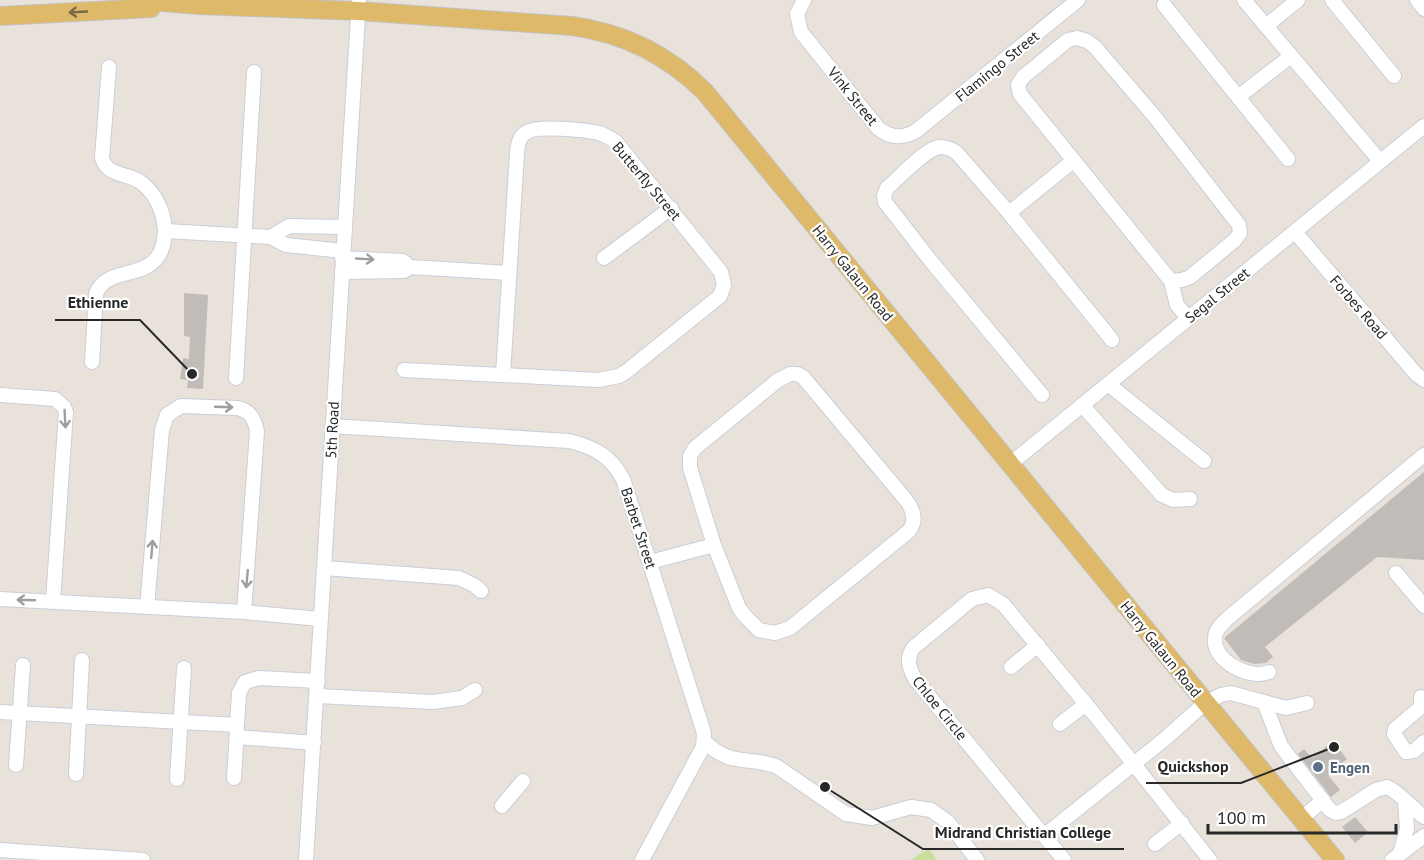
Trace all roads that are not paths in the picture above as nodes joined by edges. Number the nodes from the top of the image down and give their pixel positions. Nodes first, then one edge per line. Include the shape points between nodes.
1 (136, 0) edge
2 (804, 0) edge
3 (1078, 0) edge
4 (1244, 0) edge
5 (1298, 0) edge
6 (1417, 0) edge
7 (1337, 2) edge
8 (199, 5) junction
9 (359, 5) edge
10 (1164, 5) dead end
11 (1424, 9) edge
12 (0, 16) edge
13 (1266, 26) junction
14 (1291, 56) junction
15 (109, 67) dead end
16 (254, 72) dead end
17 (1394, 76) dead end
18 (1238, 97) junction
19 (1424, 126) edge
20 (916, 131) joint
21 (1288, 159) dead end
22 (1073, 161) junction
23 (1380, 161) junction
24 (671, 208) junction
25 (1009, 213) junction
26 (344, 227) junction
27 (166, 231) junction
28 (1294, 232) junction
29 (246, 236) junction
30 (271, 237) junction
31 (604, 258) dead end
32 (342, 260) junction
33 (509, 273) junction
34 (1172, 281) junction
35 (1188, 318) junction
36 (1112, 340) dead end
37 (92, 362) dead end
38 (404, 370) dead end
39 (503, 375) junction
40 (236, 378) dead end
41 (1424, 380) edge
42 (1108, 384) junction
43 (0, 395) edge
44 (1042, 395) dead end
45 (1082, 405) junction
46 (332, 426) junction
47 (1424, 455) edge
48 (1204, 461) dead end
49 (1010, 464) junction
50 (1190, 499) dead end
51 (714, 545) junction
52 (650, 562) junction
53 (324, 568) junction
54 (1396, 573) dead end
55 (481, 591) dead end
56 (0, 599) edge
57 (53, 601) junction
58 (1424, 606) edge
59 (147, 607) junction
60 (244, 612) junction
61 (320, 619) junction
62 (1038, 645) junction
63 (82, 660) dead end
64 (23, 665) dead end
65 (184, 668) dead end
66 (1011, 668) dead end
67 (1269, 672) dead end
68 (317, 688) junction
69 (475, 690) dead end
70 (1421, 697) dead end
71 (1264, 702) junction
72 (1205, 703) junction
73 (1307, 703) dead end
74 (1086, 704) junction
75 (0, 712) edge
76 (20, 713) junction
77 (78, 717) junction
78 (180, 722) junction
79 (1060, 724) dead end
80 (237, 731) junction
81 (704, 741) junction
82 (1424, 742) edge
83 (314, 743) junction
84 (1133, 764) junction
85 (16, 765) dead end
86 (76, 774) dead end
87 (177, 778) dead end
88 (234, 778) dead end
89 (523, 780) dead end
90 (1323, 800) junction
91 (1405, 802) junction
92 (502, 806) dead end
93 (1424, 817) edge
94 (1300, 820) junction
95 (1182, 823) junction
96 (1045, 835) junction
97 (1424, 836) edge
98 (1155, 844) dead end
99 (0, 850) edge
100 (1396, 857) edge
101 (144, 860) edge
102 (306, 860) edge
103 (642, 860) edge
104 (977, 860) edge
105 (1064, 860) edge
106 (1210, 860) edge
107 (1335, 860) edge

1 - 8 main road, Harry Galaun Road
2 - 20 street, Vink Street via 797,14 801,32 884,133 899,137
3 - 20 street, Flamingo Street
4 - 13 street
5 - 13 street
6 - 11 street
7 - 17 street
8 - 9 main road, Harry Galaun Road
8 -> 12 main road, Harry Galaun Road
9 - 26 street, 5th Road
9 - 49 main road, Harry Galaun Road via 593,29 631,40 679,68 705,92
10 - 18 street
13 - 14 street
14 - 18 street
14 - 23 street
15 - 27 street via 103,163 109,170 138,180 146,187 161,209
16 - 29 street
18 - 21 street
19 - 23 street, Segal Street
22 - 25 street
22 - 34 street
22 - 34 street via 1024,100 1018,85 1068,40 1077,38 1095,47 1239,225 1240,233 1235,240 1190,277
23 - 28 street, Segal Street
24 - 31 street
24 - 33 street, Butterfly Street via 608,137 592,132 529,130 520,138 517,153
24 - 39 street, Butterfly Street via 722,272 724,285 720,296 619,376 598,380
25 - 36 street
25 - 44 street via 957,153 940,147 887,188 884,196 887,206
26 - 30 street via 289,226
26 - 32 street, 5th Road
27 - 29 street
27 - 37 street via 160,253 149,266 106,280 98,287
28 - 35 street, Segal Street
28 - 41 street, Forbes Road
29 - 30 street
29 - 40 street
30 - 32 street
32 - 33 street via 403,261 410,267
32 - 46 street, 5th Road
33 - 39 street, Butterfly Street
34 - 35 street via 1178,305
35 - 42 street, Segal Street
38 - 39 street, Butterfly Street
42 - 45 street, Segal Street
42 - 48 street
43 -> 57 street via 55,399 66,412
45 - 49 street, Segal Street
45 - 50 street via 1162,495 1173,500
46 - 52 street, Barbet Street via 568,441 595,449 612,462 623,479
46 - 53 street, 5th Road
47 - 67 street via 1217,631 1215,644 1226,661 1255,675
49 - 72 main road, Harry Galaun Road
51 - 51 street via 690,468 692,452 790,374 803,377 906,500 913,514 909,531 790,628 775,633 759,630 745,616
51 - 52 street
52 - 81 street, Barbet Street via 702,722
53 - 55 street via 459,578
53 - 61 street, 5th Road
54 - 58 street
57 -> 56 street
57 - 59 street
59 - 60 street
59 -> 60 street via 162,430 167,415 181,406 237,408 251,416 257,432
60 - 61 street
61 - 68 street, 5th Road
62 - 66 street
62 - 74 street, Chloe Circle
62 - 96 street, Chloe Circle via 1003,604 988,595 972,600 920,641 909,654 909,663 915,679
63 - 77 street
64 - 76 street
65 - 78 street
68 - 69 street via 434,702 462,698
68 - 80 street via 259,678 245,682 239,693
68 - 83 street, 5th Road
70 - 82 street via 1420,707 1394,734 1406,752
71 - 72 street via 1228,693
71 - 73 street via 1286,708
71 - 90 street via 1281,746
72 - 84 street
72 - 94 main road, Harry Galaun Road
74 - 79 street
74 - 84 street, Chloe Circle
75 - 76 street
76 - 77 street
76 - 85 street
77 - 78 street
77 - 86 street
78 - 80 street
78 - 87 street
80 - 83 street
80 - 88 street
81 - 103 street
81 - 104 street via 730,759 776,766 846,814 872,818 911,807 931,810 948,822
83 - 102 street, 5th Road
84 - 95 street, Chloe Circle
84 - 96 street
89 - 92 street
90 - 91 street via 1336,813 1376,790 1387,788
90 - 94 street
91 - 93 street
91 - 100 street via 1407,828
94 - 107 main road, Harry Galaun Road
95 - 98 street
95 - 106 street, Chloe Circle
96 - 105 street
97 - 100 street
99 - 101 street

